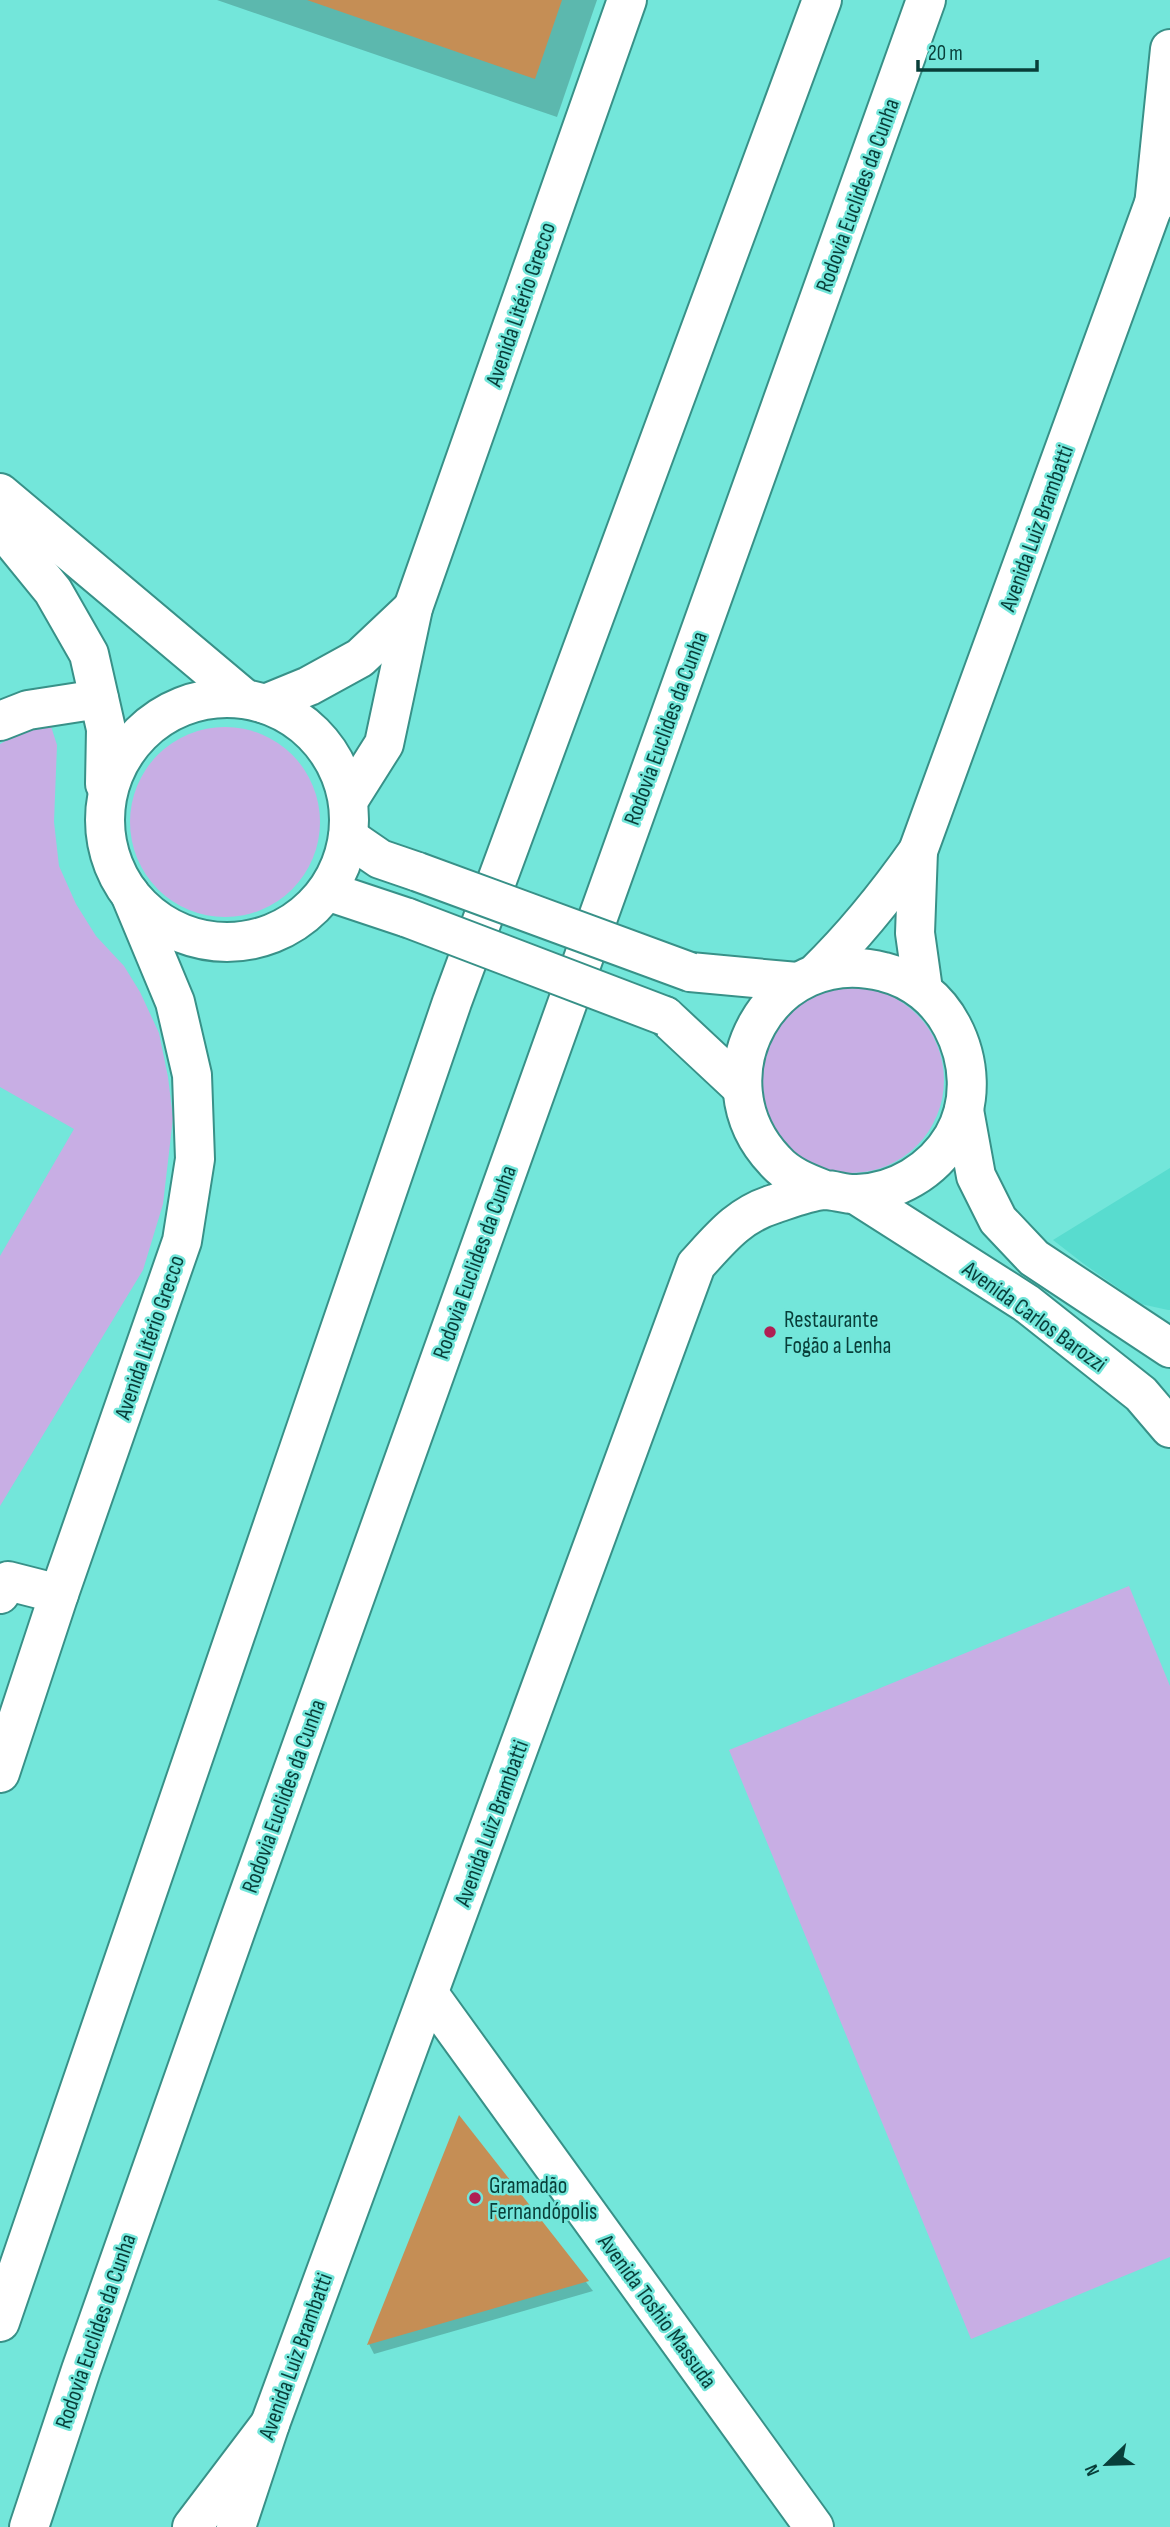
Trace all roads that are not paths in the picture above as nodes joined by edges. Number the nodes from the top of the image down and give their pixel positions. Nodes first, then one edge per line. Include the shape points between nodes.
1 (627, 0) edge
2 (822, 0) edge
3 (926, 0) edge
4 (1170, 49) edge
5 (1170, 158) edge
6 (1154, 206) junction
7 (0, 493) edge
8 (0, 526) edge
9 (413, 608) junction
10 (99, 699) junction
11 (255, 701) junction
12 (0, 721) edge
13 (105, 803) junction
14 (348, 819) junction
15 (918, 851) junction
16 (327, 891) junction
17 (130, 894) junction
18 (806, 978) junction
19 (923, 990) junction
20 (741, 1087) junction
21 (964, 1110) junction
22 (840, 1192) junction
23 (1170, 1348) edge
24 (1170, 1360) edge
25 (1141, 1394) junction
26 (1170, 1428) edge
27 (3, 1584) edge
28 (59, 1594) junction
29 (0, 1773) edge
30 (429, 1994) junction
31 (0, 2322) edge
32 (270, 2424) junction
33 (29, 2527) edge
34 (192, 2527) edge
35 (236, 2527) edge
36 (814, 2527) edge

1 - 9 main road, Avenida Litério Grecco
2 - 31 main road via 452,1002
3 - 33 main road, Rodovia Euclides da Cunha via 237,1927
4 - 6 main road
5 - 6 main road
6 - 15 main road, Avenida Luiz Brambatti
7 - 11 main road
8 - 10 main road via 53,591 89,654
9 - 11 main road, Avenida Litério Grecco via 360,658 309,686
9 - 14 main road, Avenida Litério Grecco via 384,744
10 - 12 main road via 28,710
10 - 13 main road via 106,729
11 - 13 main road via 213,698 181,706 153,722 130,744 114,772
11 - 14 main road via 295,718 320,741 338,769
13 - 17 main road via 105,836 114,866
14 - 16 main road via 341,865
14 - 18 main road, bridge via 380,859 690,972
15 - 18 main road, Avenida Luiz Brambatti via 882,903 844,946
15 - 19 main road, Avenida Luiz Brambatti via 915,933
16 - 17 main road via 305,915 277,932 245,942 213,942 181,934 153,917
16 - 20 main road, bridge via 665,1016
17 - 28 main road, Avenida Litério Grecco via 175,1002 192,1076 195,1159 182,1241
18 - 19 main road via 843,967 871,968 898,975
18 - 20 main road via 773,1001 754,1027 744,1056
19 - 21 main road via 946,1014 962,1044 968,1077
20 - 22 main road via 747,1115 770,1156 799,1180
21 - 22 main road via 953,1137 935,1161 911,1179 884,1191
21 - 23 main road, Avenida Carlos Barozzi via 976,1176 998,1220 1034,1258
22 - 25 main road, Avenida Carlos Barozzi via 1026,1303
22 - 30 main road, Avenida Luiz Brambatti via 771,1204 732,1225 696,1265
24 - 25 main road
25 - 26 main road, Avenida Carlos Barozzi
27 - 28 main road
28 - 29 main road, Avenida Litério Grecco
30 - 32 main road, Avenida Luiz Brambatti
30 - 36 main road, Avenida Toshio Massuda
32 - 34 main road
32 - 35 main road, Avenida Luiz Brambatti

